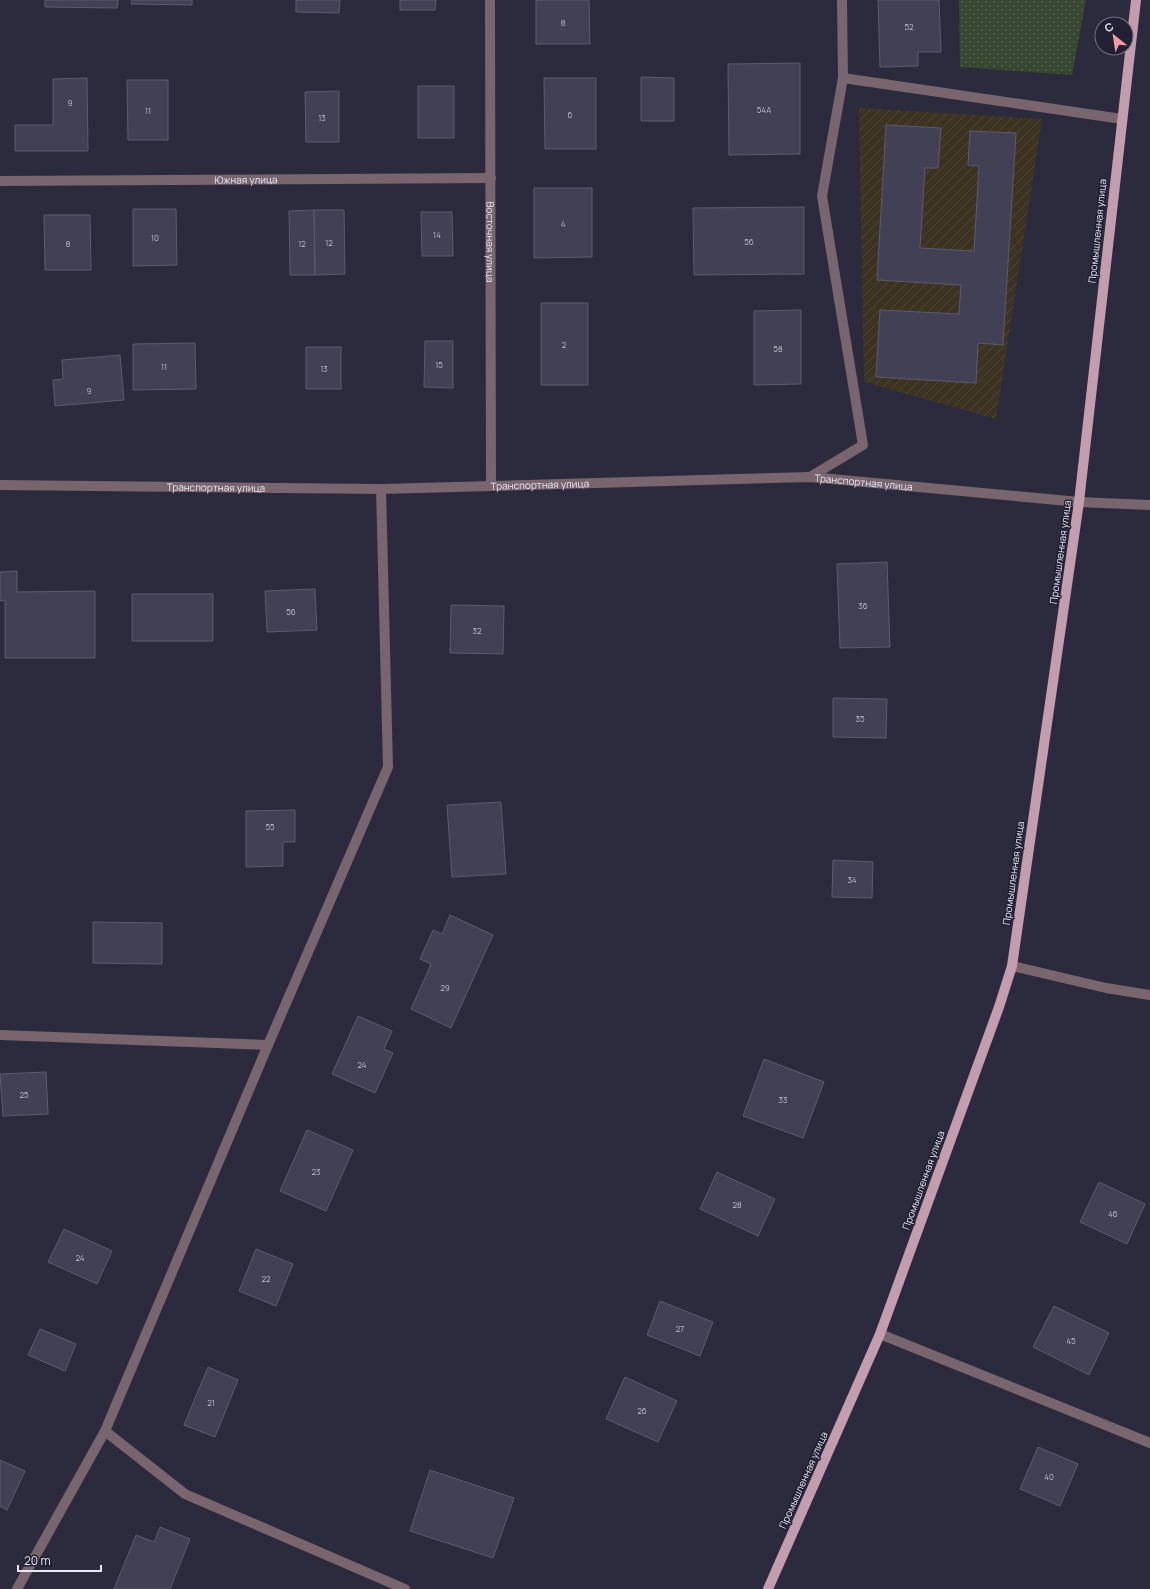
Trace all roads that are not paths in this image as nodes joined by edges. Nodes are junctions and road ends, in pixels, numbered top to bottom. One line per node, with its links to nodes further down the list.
1 (490, 0): 6 (street, Восточная улица)
2 (842, 0): 4 (street)
3 (1136, 0): 5 (main road, Промышленная улица)
4 (843, 78): 5 (street); 8 (street)
5 (1122, 119): 12 (main road, Промышленная улица)
6 (492, 178): 7 (street, Южная улица); 10 (street, Восточная улица)
7 (0, 181)
8 (810, 477): 10 (street, Транспортная улица); 12 (street, Транспортная улица)
9 (0, 485): 11 (street, Транспортная улица)
10 (491, 485): 11 (street, Транспортная улица)
11 (381, 489): 17 (street)
12 (1079, 502): 13 (street, Транспортная улица); 14 (main road, Промышленная улица)
13 (1150, 505)
14 (1012, 966): 15 (street); 18 (main road, Промышленная улица)
15 (1150, 995)
16 (0, 1035): 17 (street)
17 (268, 1045): 19 (street)
18 (880, 1334): 20 (street); 23 (main road, Промышленная улица)
19 (105, 1430): 21 (street); 22 (street)
20 (1150, 1443)
21 (16, 1589)
22 (404, 1589)
23 (768, 1589)

